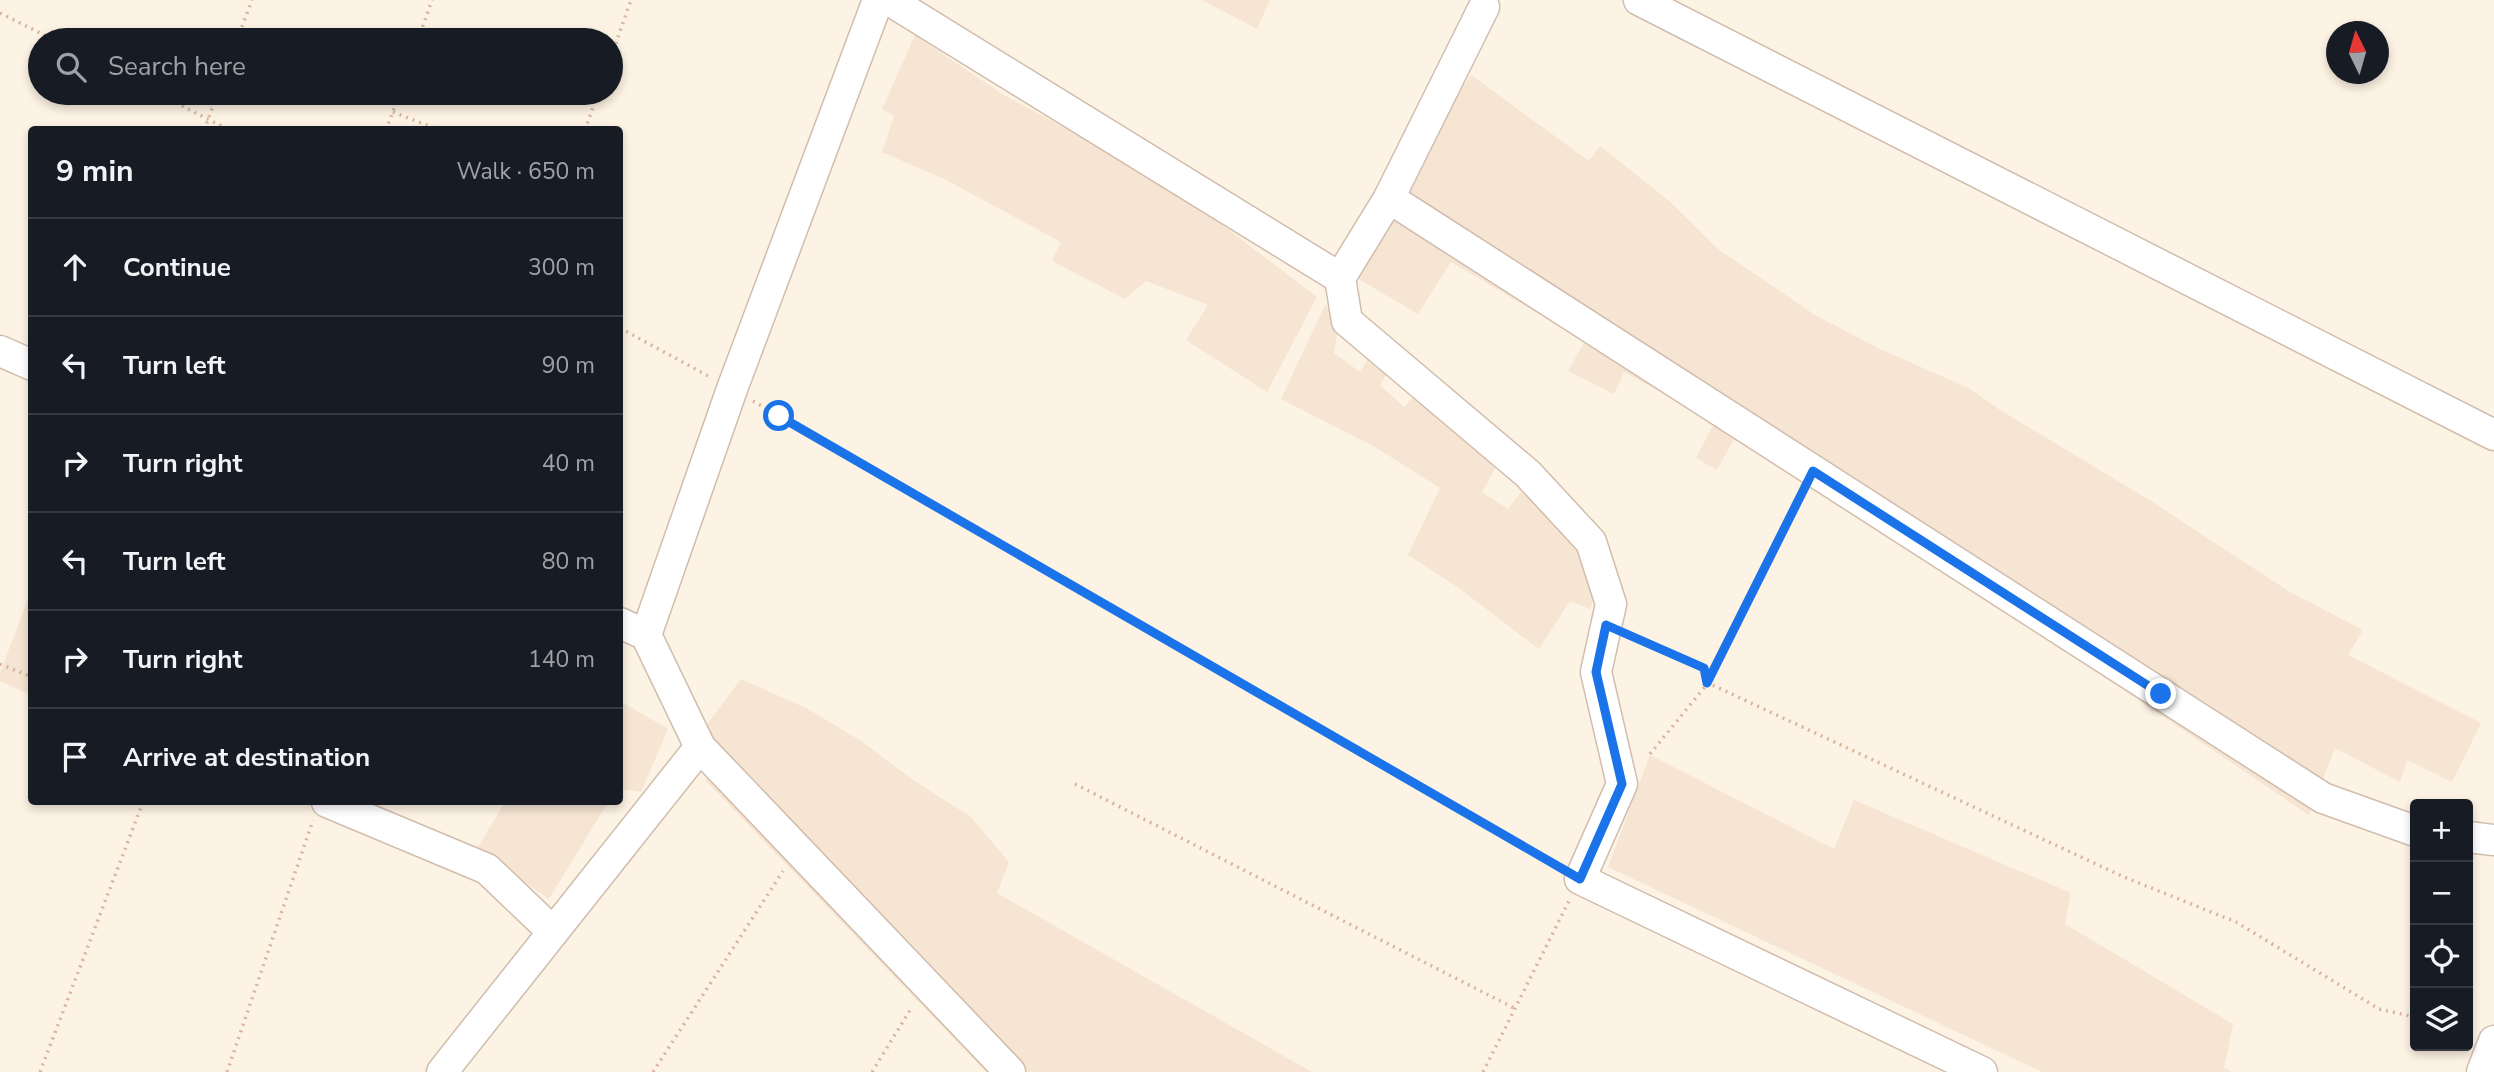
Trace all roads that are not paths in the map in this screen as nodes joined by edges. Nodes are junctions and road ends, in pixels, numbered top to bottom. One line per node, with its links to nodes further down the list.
1 (878, 0): 10 (street)
2 (1639, 0): 9 (street)
3 (1482, 2): 5 (street)
4 (907, 5): 6 (street)
5 (1389, 198): 6 (street); 13 (street)
6 (1340, 278): 20 (street)
7 (0, 351): 8 (street)
8 (28, 363)
9 (2494, 435)
10 (633, 629): 11 (street)
11 (699, 747): 16 (street); 19 (street)
12 (321, 808): 16 (street)
13 (2410, 829)
14 (2473, 838): 15 (street)
15 (2494, 840)
16 (553, 932): 18 (street)
17 (2494, 1041): 21 (street)
18 (442, 1072)
19 (1010, 1072)
20 (1982, 1072)
21 (2482, 1072)

